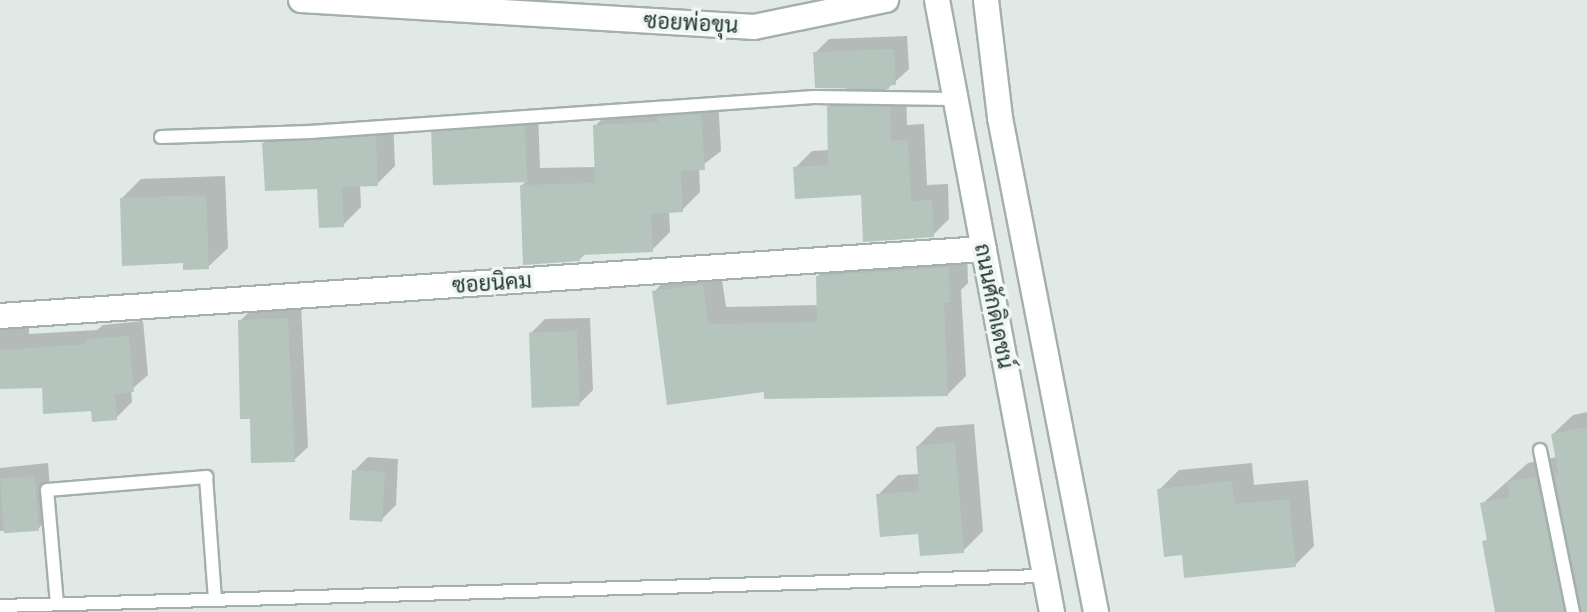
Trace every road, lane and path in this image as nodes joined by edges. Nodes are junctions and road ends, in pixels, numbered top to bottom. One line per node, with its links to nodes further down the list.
1 (301, 0): 2 (street, ซอยพ่อขุน)
2 (886, 0)
3 (937, 0): 5 (street, ถนนศักดิเดชน์)
4 (986, 0): 15 (street)
5 (953, 99): 6 (lane); 7 (street, ถนนศักดิเดชน์)
6 (161, 137)
7 (984, 249): 8 (street, ซอยนิคม); 10 (street, ถนนศักดิเดชน์)
8 (0, 316)
9 (1540, 450): 16 (lane)
10 (1044, 576): 11 (lane); 14 (street, ถนนศักดิเดชน์)
11 (215, 599): 12 (lane); 12 (lane)
12 (57, 604): 13 (lane)
13 (0, 606)
14 (1052, 612)
15 (1096, 612)
16 (1573, 612)

